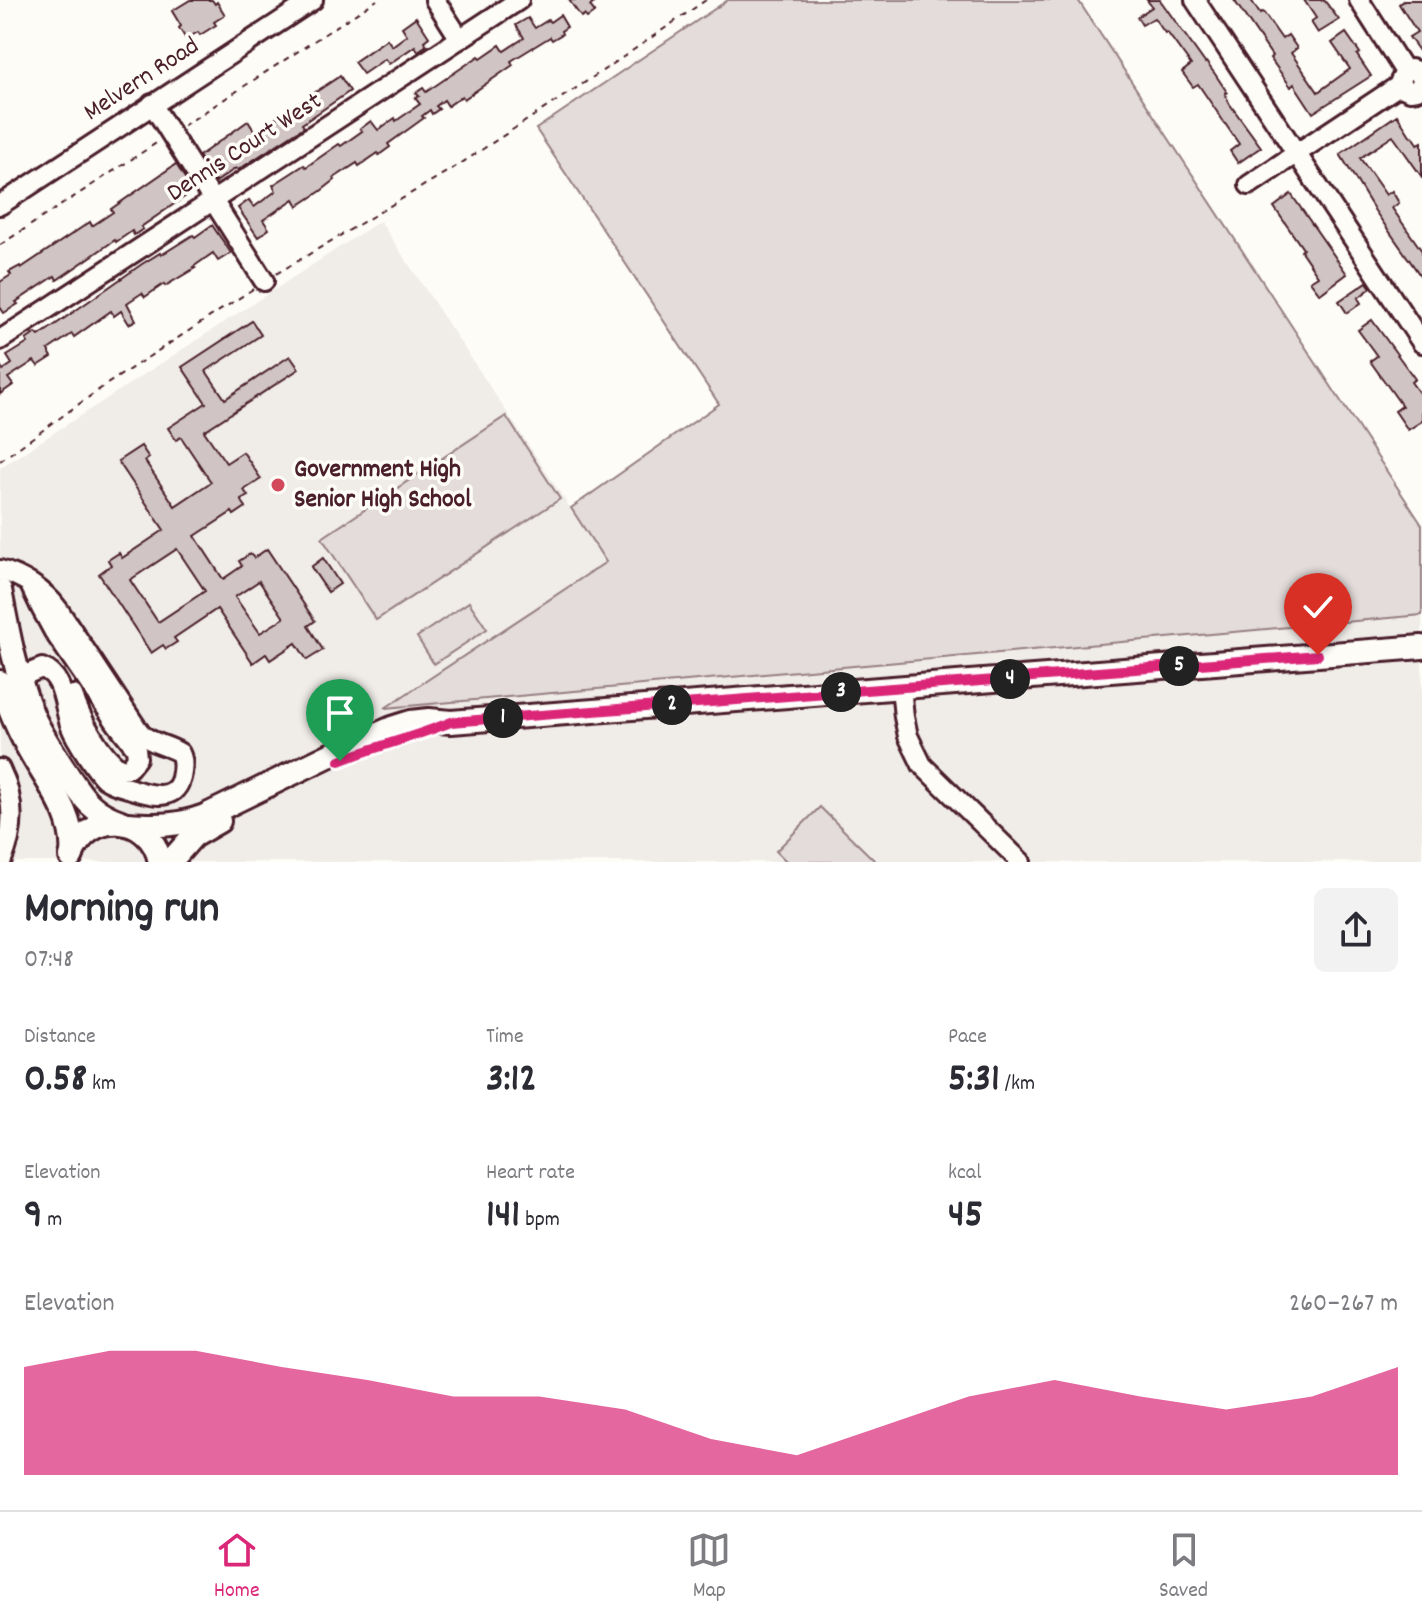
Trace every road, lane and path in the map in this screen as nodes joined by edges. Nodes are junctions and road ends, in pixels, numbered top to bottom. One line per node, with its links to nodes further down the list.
1 (313, 0): 10 (street, Melvern Road)
2 (377, 0): 11 (path)
3 (435, 0): 8 (street)
4 (519, 0): 8 (street, Dennis Court West)
5 (706, 0): 17 (path)
6 (1195, 0): 12 (street)
7 (1359, 0): 9 (street)
8 (460, 39): 14 (street, Dennis Court West)
9 (1416, 81): 12 (street)
10 (152, 104): 11 (street); 15 (street, Melvern Road)
11 (170, 134): 14 (street); 16 (path)
12 (1297, 153): 13 (street); 19 (street)
13 (1249, 185)
14 (213, 201): 17 (street); 18 (street, Dennis Court West)
15 (0, 205)
16 (0, 245)
17 (264, 281): 20 (path)
18 (0, 340)
19 (1422, 343)
20 (0, 461)
21 (0, 570): 22 (street)
22 (30, 585): 25 (street); 25 (street)
23 (0, 590): 26 (main road)
24 (1422, 647): 27 (main road)
25 (42, 668): 26 (street)
26 (10, 679): 30 (main road); 31 (main road)
27 (901, 687): 28 (main road); 35 (street)
28 (451, 722): 30 (main road); 34 (main road)
29 (0, 769): 32 (street)
30 (124, 823): 31 (main road); 33 (main road)
31 (71, 858)
32 (1, 862)
33 (160, 862)
34 (170, 862)
35 (1021, 862)

